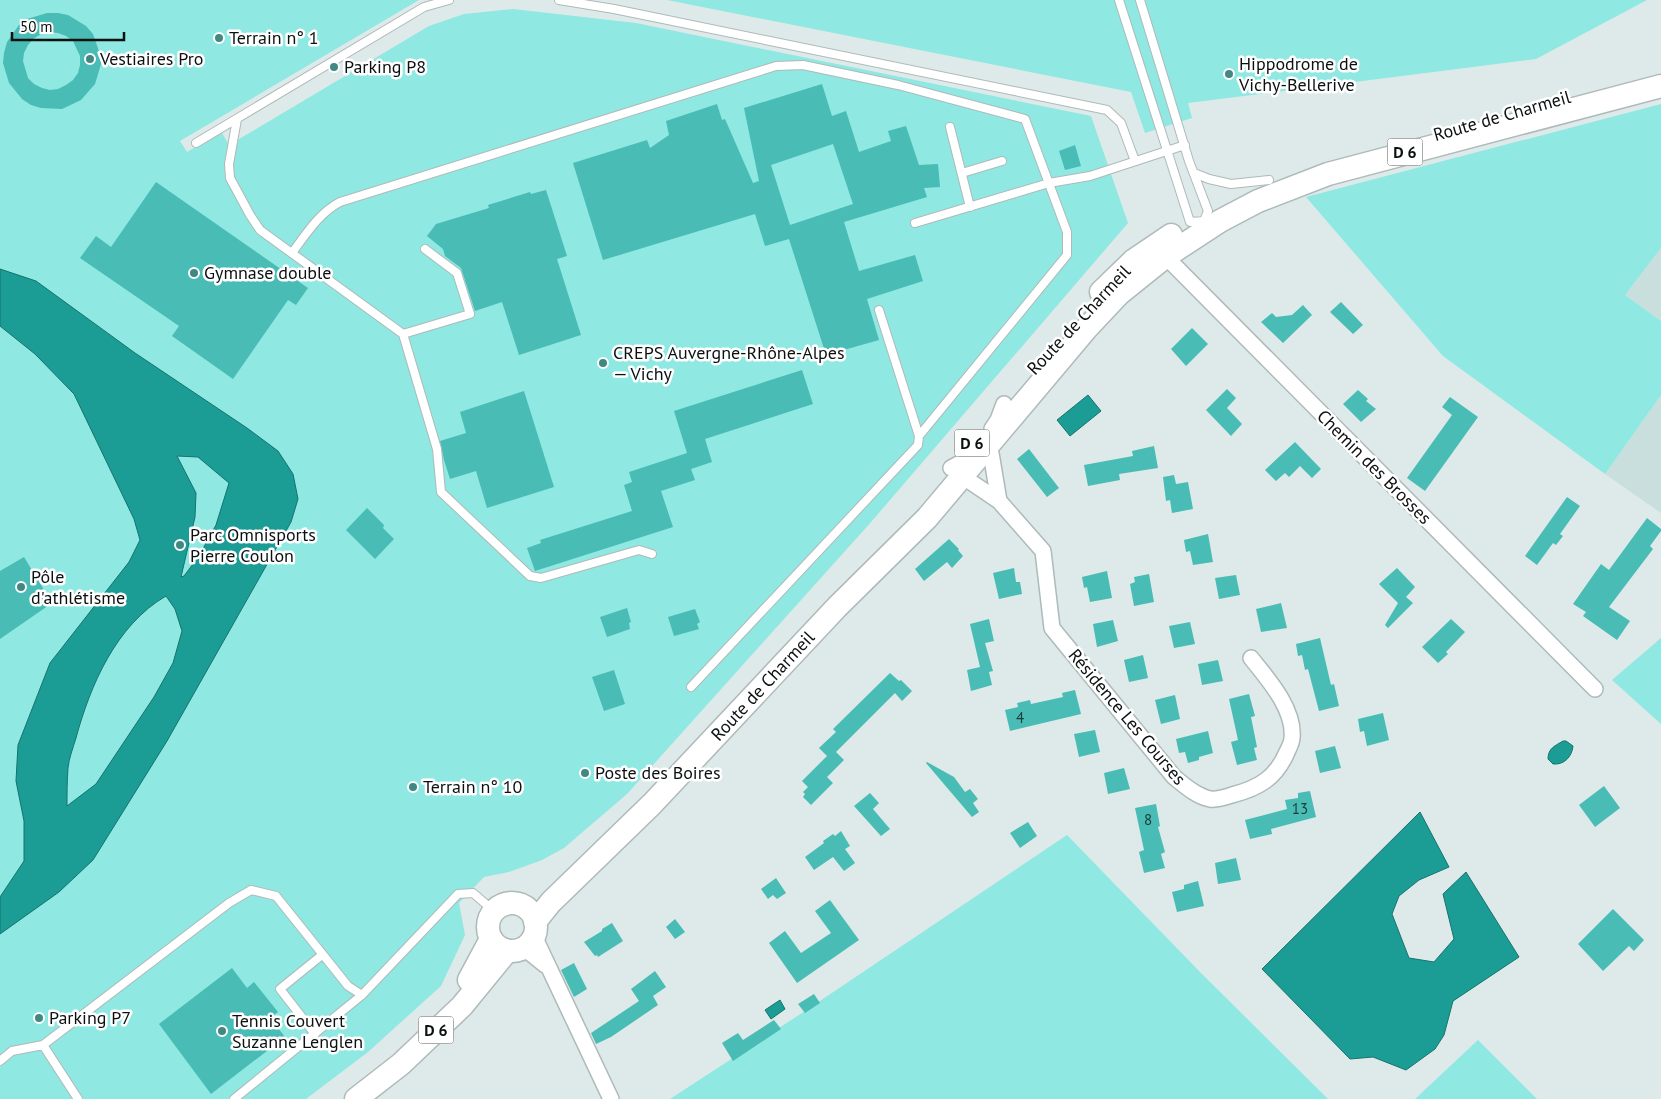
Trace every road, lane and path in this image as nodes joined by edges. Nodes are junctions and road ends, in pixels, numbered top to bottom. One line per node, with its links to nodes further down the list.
1 (450, 0): 7 (lane)
2 (559, 0): 13 (lane)
3 (1119, 0): 11 (lane)
4 (1140, 0): 10 (lane)
5 (1661, 71): 16 (main road, Route de Charmeil / D 6)
6 (1661, 86): 19 (main road, Route de Charmeil / D 6)
7 (237, 119): 9 (lane); 23 (lane)
8 (950, 127): 14 (lane)
9 (196, 143)
10 (1185, 145): 11 (lane); 15 (lane)
11 (1167, 151): 13 (lane); 19 (lane)
12 (1002, 161): 14 (lane)
13 (1135, 161): 17 (lane)
14 (962, 173): 18 (lane)
15 (1194, 173): 16 (lane); 19 (lane)
16 (1269, 180): 19 (main road, Route de Charmeil / D 6)
17 (1049, 183): 18 (lane); 23 (lane); 26 (lane)
18 (970, 207): 20 (lane)
19 (1205, 219): 22 (main road, Route de Charmeil / D 6); 22 (main road, Route de Charmeil / D 6)
20 (915, 224)
21 (425, 249): 25 (lane)
22 (1160, 251): 27 (main road, Route de Charmeil / D 6); 27 (main road, Route de Charmeil / D 6); 32 (street, Chemin des Brosses)
23 (292, 253): 25 (lane)
24 (880, 310): 26 (lane)
25 (403, 334): 29 (lane)
26 (919, 436): 31 (lane)
27 (966, 463): 28 (street, Résidence Les Courses); 28 (street); 33 (main road, Route de Charmeil / D 6)
28 (999, 501): 30 (street, Résidence Les Courses)
29 (652, 554)
30 (1251, 658)
31 (691, 687)
32 (1594, 689)
33 (584, 872): 34 (main road, Route de Charmeil / D 6); 36 (main road, Route de Charmeil / D 6)
34 (518, 904): 35 (main road, Route de Charmeil); 36 (main road)
35 (494, 911): 36 (main road); 38 (lane)
36 (518, 939): 44 (main road, Route de Charmeil / D 6); 45 (street)
37 (322, 955): 38 (lane); 39 (lane); 40 (lane)
38 (362, 995): 39 (lane)
39 (315, 1034): 43 (lane)
40 (43, 1045): 41 (lane); 42 (lane)
41 (0, 1060)
42 (78, 1099)
43 (234, 1099)
44 (355, 1099)
45 (612, 1099)

